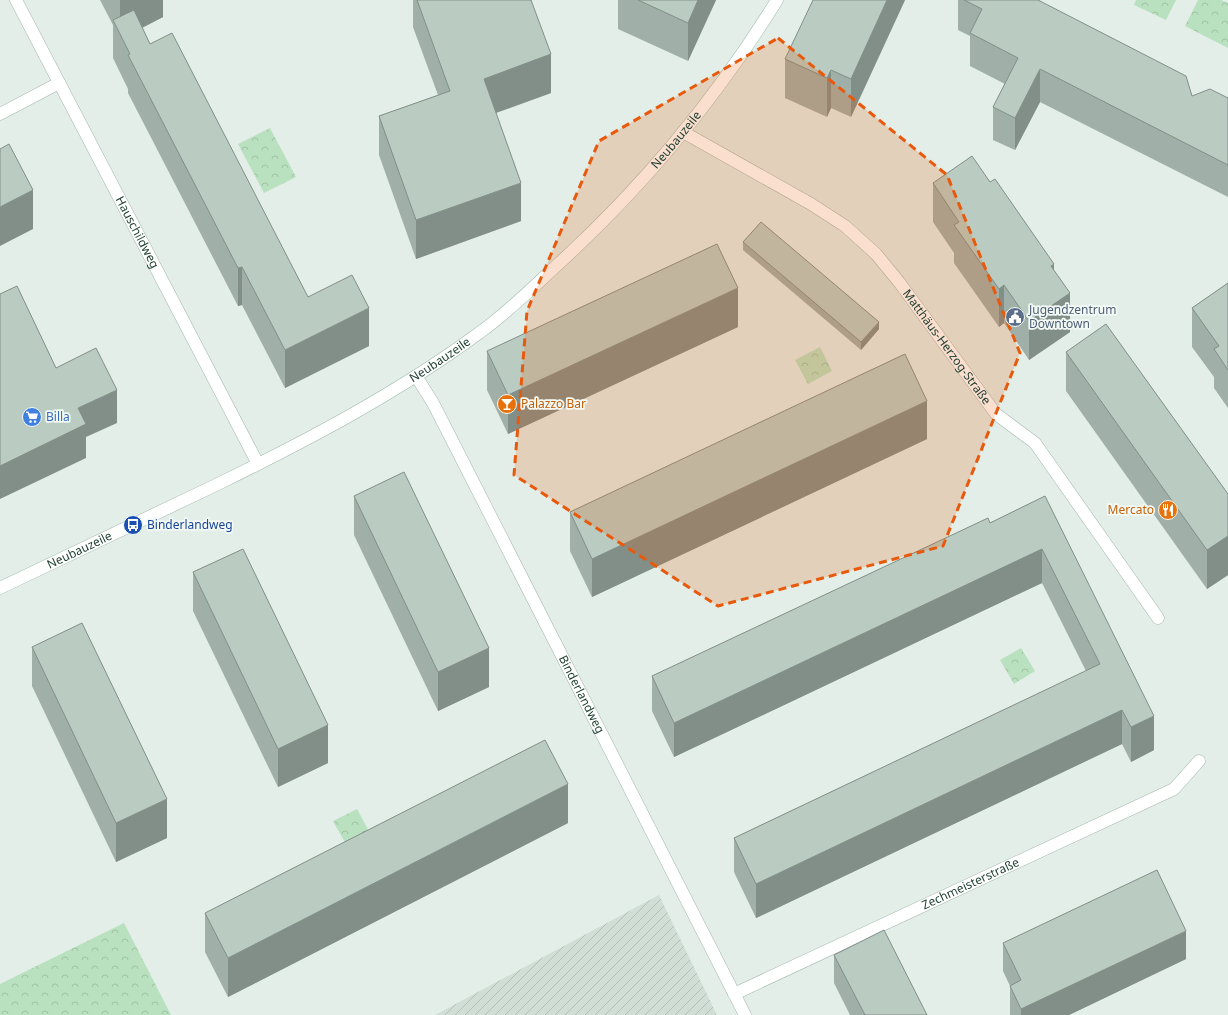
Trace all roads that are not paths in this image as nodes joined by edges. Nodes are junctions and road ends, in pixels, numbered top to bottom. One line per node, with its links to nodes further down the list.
1 (16, 0): 3 (street, Hauschildweg)
2 (777, 0): 5 (street, Neubauzeile)
3 (59, 83): 4 (street); 7 (street, Hauschildweg)
4 (0, 114)
5 (683, 132): 6 (street, Neubauzeile); 9 (street, Matthäus-Herzog-Straße)
6 (416, 376): 7 (street, Neubauzeile); 11 (street, Binderlandweg)
7 (258, 464): 8 (street, Neubauzeile)
8 (0, 588)
9 (1158, 618)
10 (1199, 761): 11 (street, Zechmeisterstraße)
11 (734, 994): 12 (street, Binderlandweg)
12 (745, 1015)

